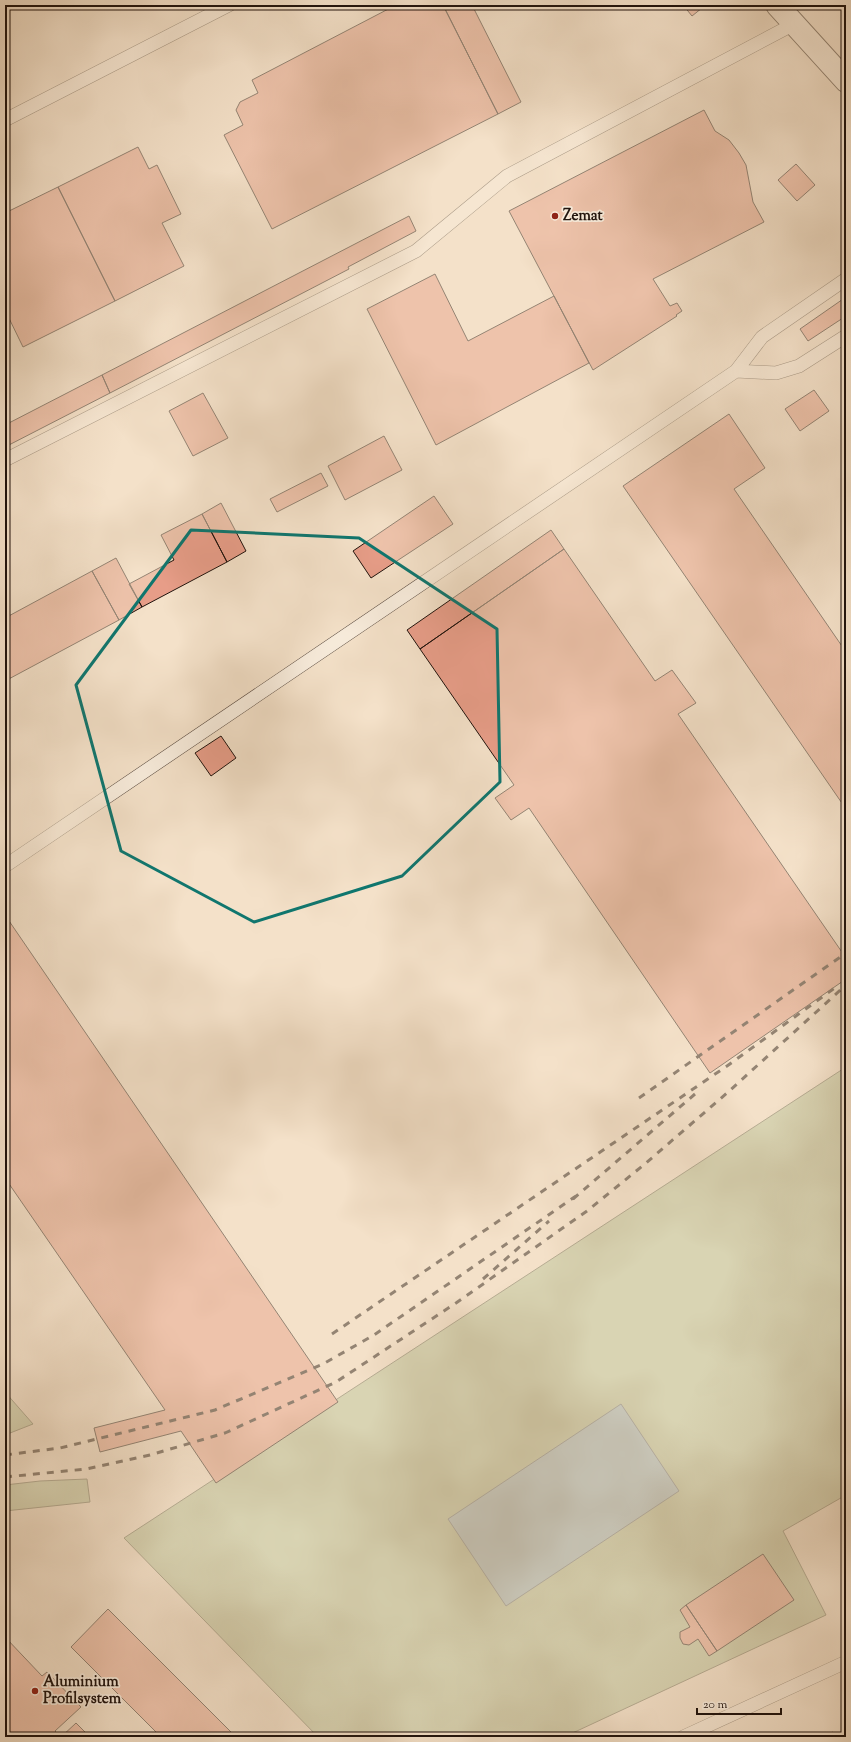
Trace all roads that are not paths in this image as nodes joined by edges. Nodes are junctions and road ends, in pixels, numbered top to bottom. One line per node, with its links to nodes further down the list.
1 (229, 5): 5 (lane)
2 (777, 5): 3 (street)
3 (794, 24): 4 (street); 9 (lane)
4 (846, 80)
5 (5, 120)
6 (846, 279): 8 (lane)
7 (846, 336): 8 (lane)
8 (736, 371): 10 (lane)
9 (5, 460)
10 (5, 866)
11 (846, 1662): 12 (lane)
12 (683, 1737)

